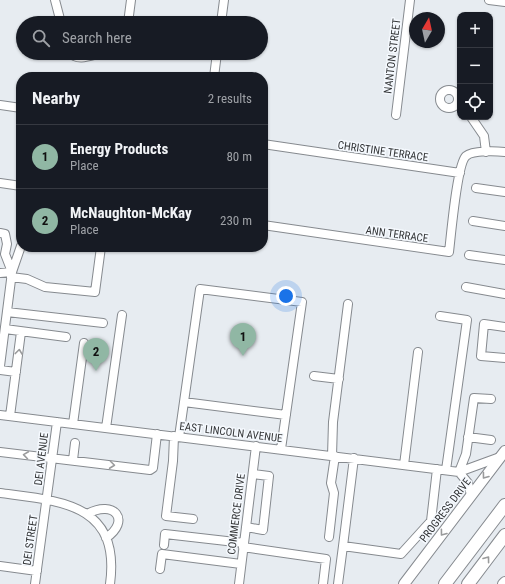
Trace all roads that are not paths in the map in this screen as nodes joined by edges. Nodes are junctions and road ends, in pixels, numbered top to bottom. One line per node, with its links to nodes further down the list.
1 (55, 0): 7 (street)
2 (131, 0): 8 (street)
3 (224, 0): 9 (street)
4 (410, 0): 14 (street, NANTON STREET)
5 (489, 0): 6 (street)
6 (505, 2)
7 (59, 16)
8 (129, 16)
9 (222, 16)
10 (216, 60): 11 (street)
11 (215, 72)
12 (0, 105): 13 (street)
13 (16, 107)
14 (396, 114)
15 (473, 120): 17 (street)
16 (268, 145): 20 (street, CHRISTINE TERRACE)
17 (486, 152): 18 (street); 19 (street); 20 (street)
18 (505, 152)
19 (505, 157)
20 (460, 173): 26 (street, ANN TERRACE)
21 (0, 183): 22 (street)
22 (16, 185)
23 (476, 188): 24 (street)
24 (505, 192)
25 (473, 221): 27 (street)
26 (268, 226)
27 (505, 226)
28 (0, 233): 29 (street)
29 (3, 250): 35 (street)
30 (19, 252): 35 (street)
31 (100, 252): 35 (street)
32 (469, 255): 33 (street)
33 (505, 260)
34 (0, 272): 35 (street)
35 (12, 274): 39 (street)
36 (466, 287): 37 (street)
37 (505, 294)
38 (348, 304): 55 (street)
39 (7, 312): 42 (street); 44 (street)
40 (122, 315): 63 (street)
41 (440, 316): 79 (street)
42 (103, 323)
43 (505, 327): 50 (street)
44 (5, 329): 45 (street); 48 (street)
45 (21, 332): 46 (street); 53 (street, one-way to 45)
46 (66, 337)
47 (84, 343): 62 (street)
48 (1, 351): 51 (street)
49 (418, 352): 77 (street)
50 (505, 358)
51 (0, 366)
52 (0, 370): 53 (street)
53 (16, 372): 60 (street)
54 (314, 376): 55 (street)
55 (339, 379): 73 (street)
56 (491, 399): 66 (street)
57 (184, 402): 59 (street); 59 (street); 65 (street)
58 (0, 415): 60 (street, EAST LINCOLN AVENUE)
59 (286, 415): 70 (street)
60 (10, 416): 61 (street, EAST LINCOLN AVENUE)
61 (57, 422): 62 (street, EAST LINCOLN AVENUE); 74 (street, DEI AVENUE)
62 (73, 424): 63 (street, EAST LINCOLN AVENUE)
63 (106, 428): 64 (street, EAST LINCOLN AVENUE)
64 (157, 434): 65 (street, EAST LINCOLN AVENUE); 76 (street, one-way to 64)
65 (177, 436): 69 (street, EAST LINCOLN AVENUE); 87 (street)
66 (468, 437): 67 (street); 80 (street)
67 (491, 440)
68 (75, 443): 76 (street)
69 (256, 446): 70 (street, EAST LINCOLN AVENUE); 81 (street, COMMERCE DRIVE)
70 (282, 449): 73 (street, EAST LINCOLN AVENUE)
71 (0, 452): 74 (street, one-way to 71)
72 (503, 454): 80 (street, EAST LINCOLN AVENUE); 83 (main road, PROGRESS DRIVE, one-way to 83)
73 (333, 456): 75 (street, EAST LINCOLN AVENUE); 90 (street)
74 (52, 458): 76 (street); 84 (street, DEI AVENUE)
75 (354, 458): 77 (street, EAST LINCOLN AVENUE); 94 (street)
76 (73, 460)
77 (404, 465): 78 (street, EAST LINCOLN AVENUE)
78 (437, 469): 79 (street, EAST LINCOLN AVENUE); 94 (street)
79 (446, 470): 80 (street, EAST LINCOLN AVENUE)
80 (459, 472): 83 (street)
81 (253, 474): 88 (street, COMMERCE DRIVE); 88 (street)
82 (0, 493): 84 (street)
83 (471, 495): 104 (main road, PROGRESS DRIVE, one-way to 104)
84 (47, 500): 86 (street); 98 (street, DEI STREET)
85 (505, 505): 105 (highway)
86 (87, 514): 91 (street); 91 (street)
87 (193, 519)
88 (246, 527): 93 (street, COMMERCE DRIVE)
89 (505, 535): 106 (highway, one-way to 89)
90 (329, 536)
91 (106, 538): 100 (street)
92 (164, 545): 93 (street)
93 (243, 545): 95 (street, COMMERCE DRIVE); 102 (street)
94 (343, 546): 103 (street)
95 (241, 564): 97 (street); 101 (street, COMMERCE DRIVE)
96 (0, 566): 98 (street)
97 (160, 569)
98 (37, 571): 99 (street, DEI STREET)
99 (35, 584)
100 (110, 584)
101 (238, 584)
102 (323, 584)
103 (338, 584)
104 (404, 584)
105 (445, 584)
106 (468, 584)

